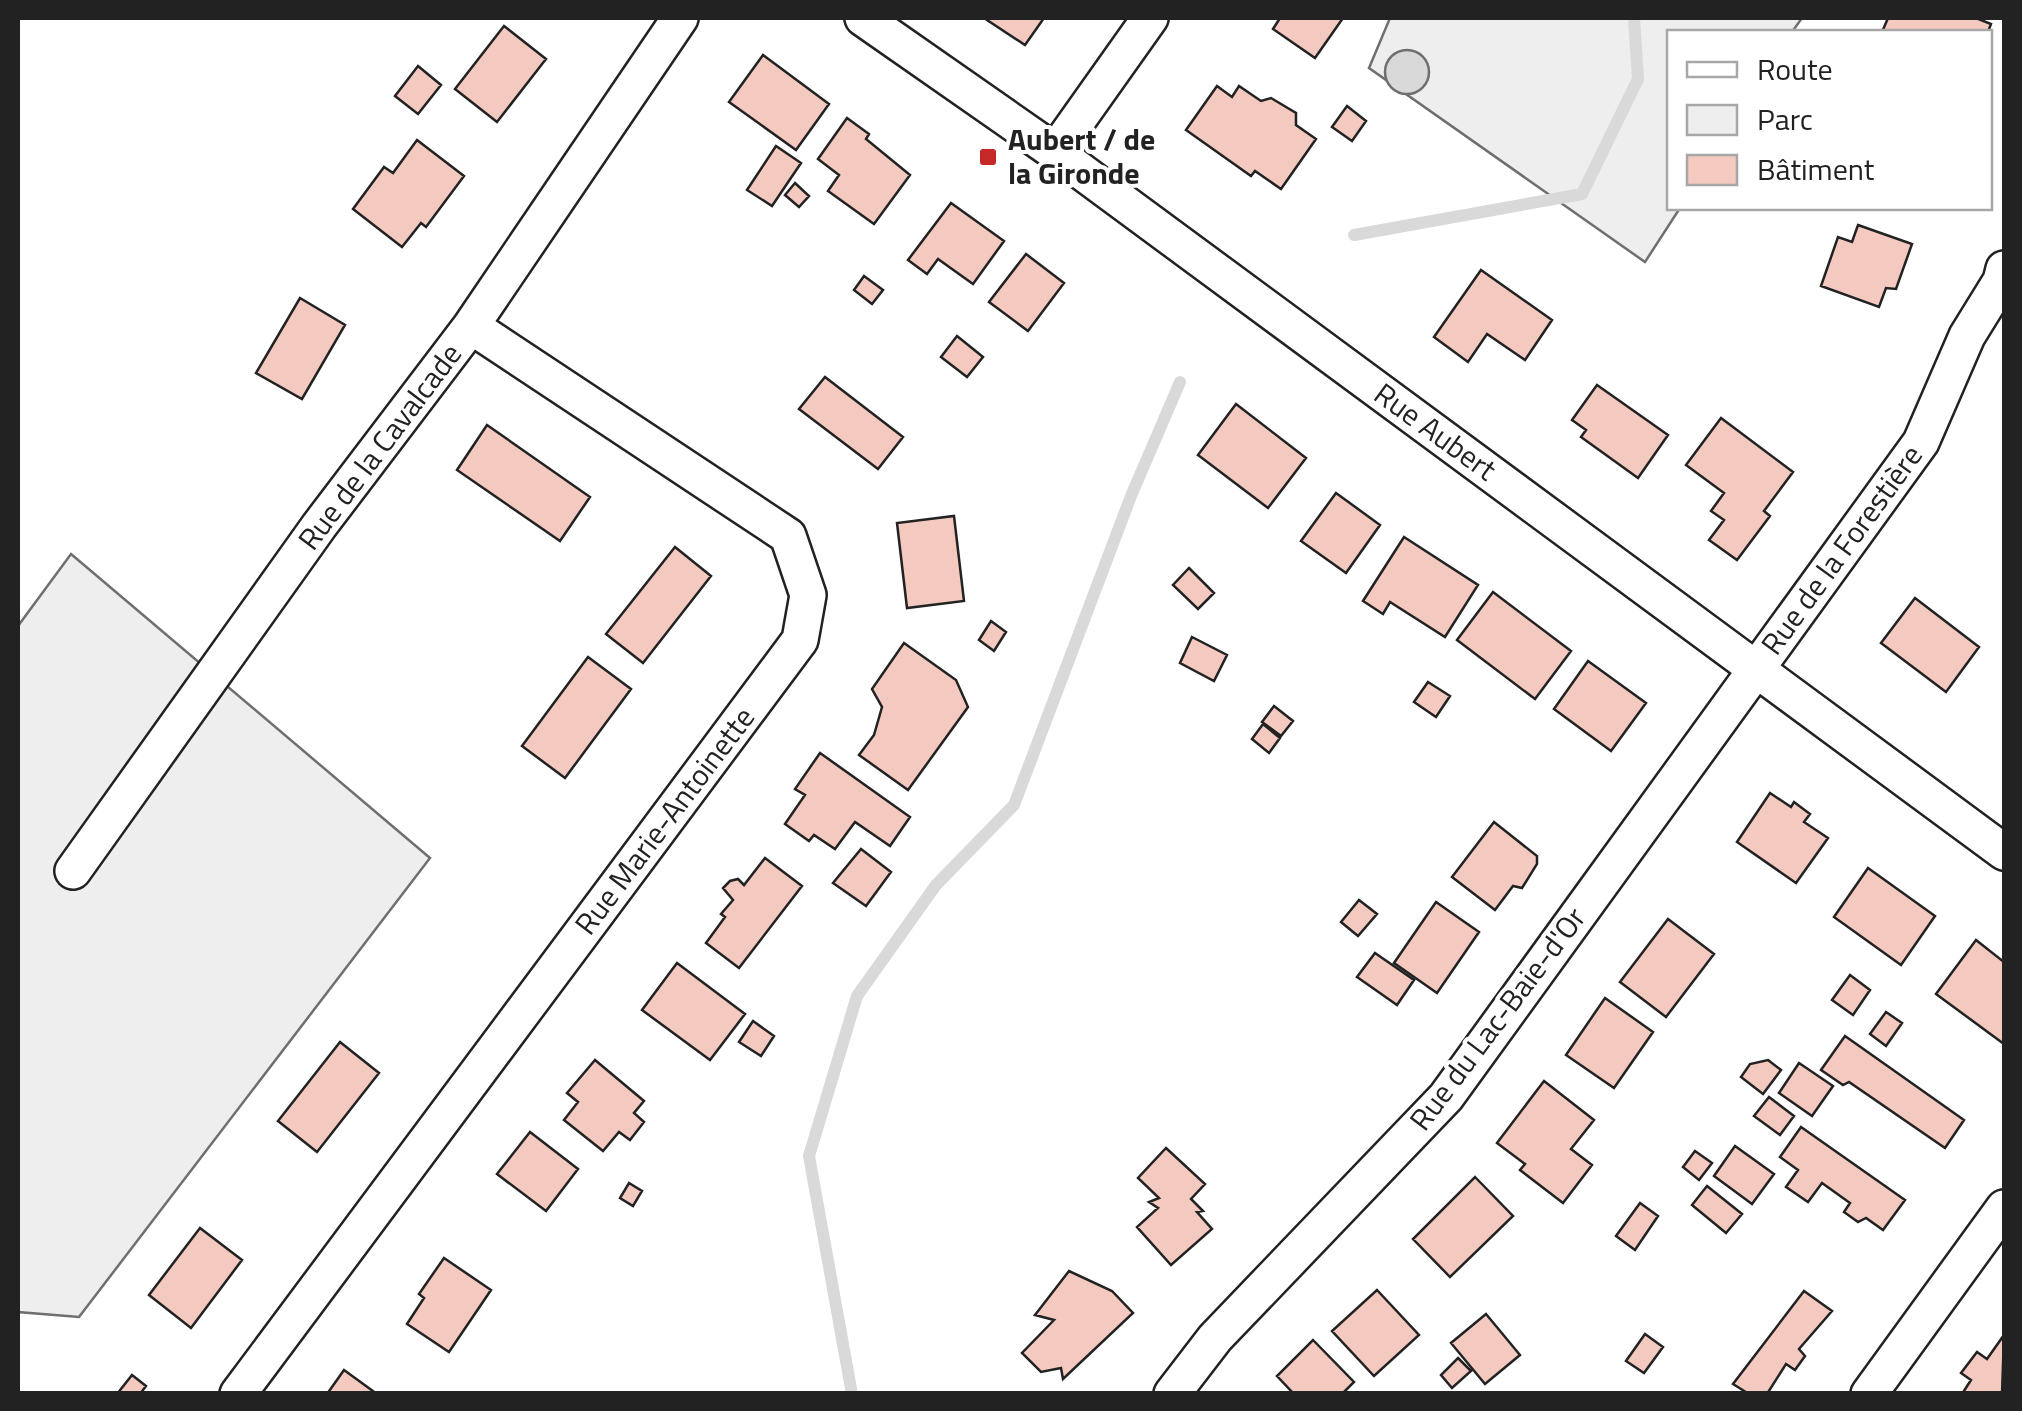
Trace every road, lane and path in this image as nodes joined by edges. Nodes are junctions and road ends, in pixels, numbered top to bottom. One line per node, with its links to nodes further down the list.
1 (680, 18): 6 (street, Rue de la Cavalcade)
2 (862, 18): 4 (street, Rue Aubert)
3 (1150, 18): 4 (street)
4 (1055, 152): 7 (street, Rue Aubert)
5 (2003, 278): 7 (street, Rue de la Forestière)
6 (471, 326): 9 (street, Rue de la Cavalcade); 11 (street, Rue Marie-Antoinette)
7 (1757, 668): 8 (street, Rue Aubert); 12 (street, Rue du Lac-Baie-d'Or)
8 (2004, 852)
9 (73, 871)
10 (2000, 1222): 13 (street)
11 (238, 1394)
12 (1172, 1394)
13 (1869, 1394)

